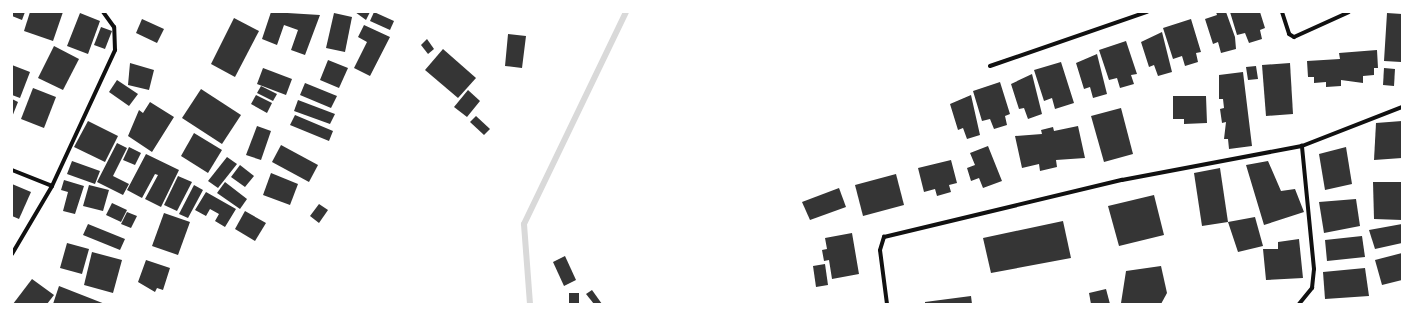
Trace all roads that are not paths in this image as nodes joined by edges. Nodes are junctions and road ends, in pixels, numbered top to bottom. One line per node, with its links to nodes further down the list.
1 (103, 12): 9 (street)
2 (1147, 12): 5 (street)
3 (1282, 12): 4 (street)
4 (1349, 12)
5 (990, 66)
6 (1402, 107): 7 (street)
7 (1302, 146): 11 (street); 12 (street)
8 (12, 170): 9 (street)
9 (52, 186): 10 (street)
10 (12, 254)
11 (887, 304)
12 (1299, 304)

